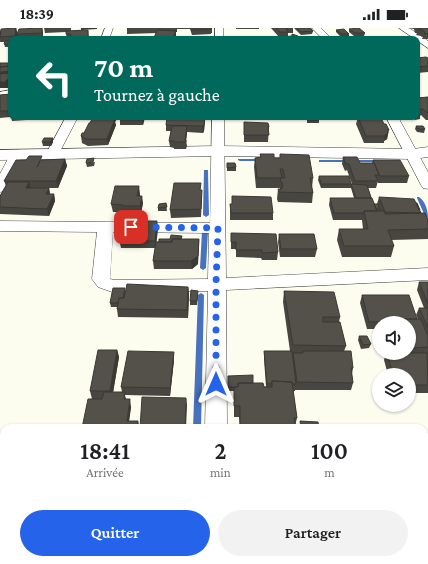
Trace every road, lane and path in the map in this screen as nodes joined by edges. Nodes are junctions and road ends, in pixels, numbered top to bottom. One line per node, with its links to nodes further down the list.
1 (316, 28): 3 (street)
2 (403, 28): 4 (street)
3 (325, 36)
4 (412, 36)
5 (70, 120): 11 (street)
6 (218, 120): 8 (street)
7 (394, 120): 9 (street)
8 (218, 151): 9 (street); 11 (street); 17 (street)
9 (420, 153): 13 (street)
10 (17, 154): 11 (street); 12 (street); 14 (street)
11 (52, 154)
12 (0, 155)
13 (428, 185)
14 (0, 188)
15 (0, 226): 16 (street)
16 (105, 228): 17 (street); 19 (street)
17 (218, 228): 19 (street)
18 (428, 274): 19 (street)
19 (216, 283): 20 (street)
20 (216, 424)

